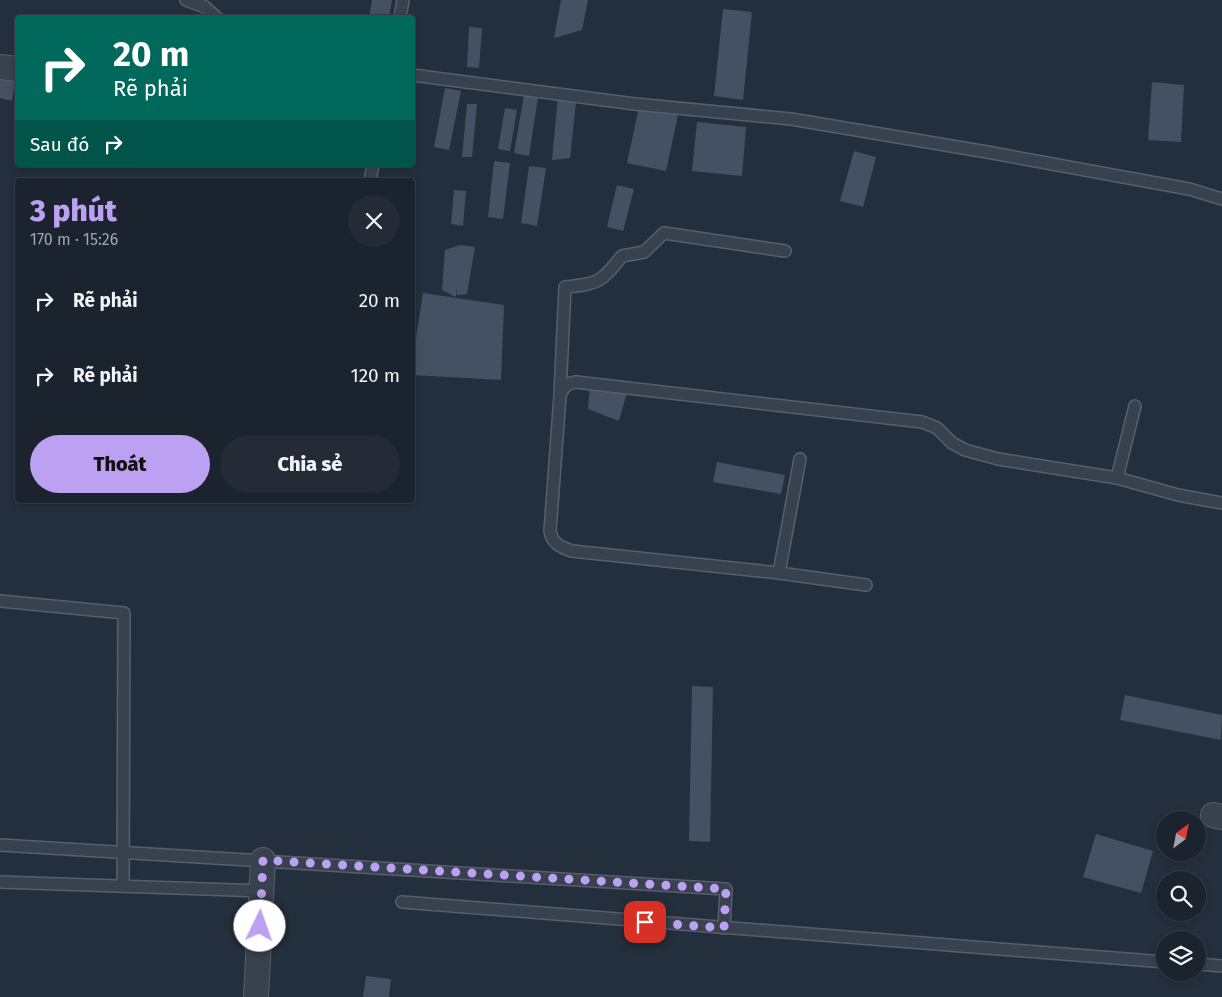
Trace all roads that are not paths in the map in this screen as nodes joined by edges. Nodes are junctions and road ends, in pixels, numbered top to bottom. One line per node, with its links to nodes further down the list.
1 (186, 0): 3 (lane)
2 (403, 0): 4 (lane)
3 (213, 15)
4 (400, 15)
5 (0, 67): 6 (street)
6 (15, 69)
7 (415, 75): 8 (lane)
8 (1222, 199)
9 (785, 251): 10 (lane)
10 (560, 396): 13 (lane); 15 (lane)
11 (1135, 406): 13 (lane)
12 (800, 459): 15 (lane)
13 (1117, 478): 14 (lane)
14 (1222, 504)
15 (779, 573): 16 (lane)
16 (866, 585)
17 (0, 602): 19 (lane)
18 (0, 845): 19 (lane)
19 (123, 852): 20 (lane); 22 (lane)
20 (263, 860): 23 (street); 25 (lane)
21 (0, 882): 22 (lane)
22 (123, 886): 23 (lane)
23 (262, 891): 29 (street)
24 (402, 902): 25 (lane)
25 (724, 928): 26 (lane)
26 (1156, 961)
27 (1206, 965): 28 (lane)
28 (1222, 966)
29 (256, 997)

